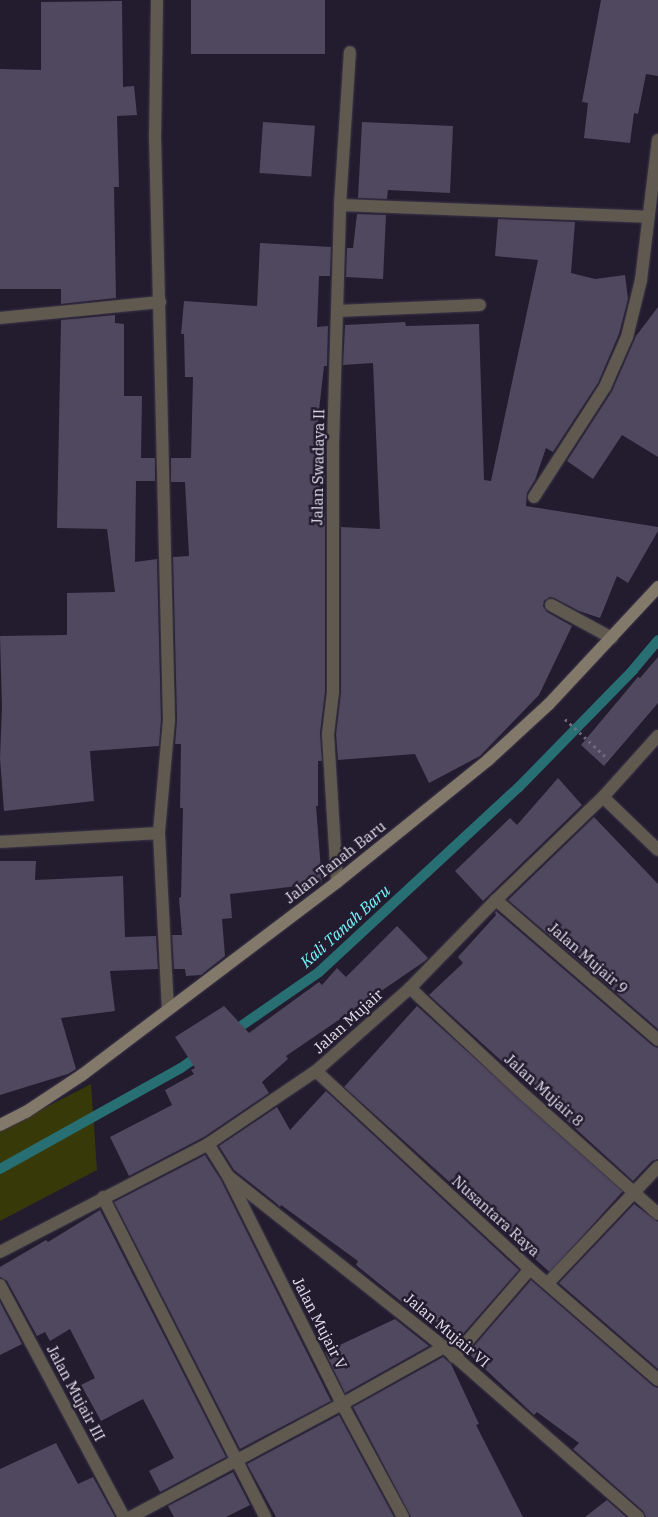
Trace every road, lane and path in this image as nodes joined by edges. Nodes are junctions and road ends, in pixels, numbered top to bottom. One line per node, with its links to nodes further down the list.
1 (157, 0): 6 (street)
2 (350, 52): 4 (street, Jalan Swadaya II)
3 (658, 140): 5 (street)
4 (340, 205): 5 (street); 8 (street, Jalan Swadaya II)
5 (648, 217): 10 (street)
6 (160, 302): 9 (street); 18 (street)
7 (480, 305): 8 (street)
8 (337, 311): 21 (street, Jalan Swadaya II)
9 (0, 318)
10 (534, 497)
11 (658, 587): 13 (main road, Jalan Tanah Baru)
12 (551, 605): 13 (street)
13 (612, 638): 21 (main road, Jalan Tanah Baru)
14 (564, 718): 16 (path)
15 (658, 736): 17 (street, Jalan Mujair)
16 (591, 742)
17 (603, 797): 20 (street); 22 (street, Jalan Mujair)
18 (159, 833): 19 (street); 24 (street)
19 (0, 842)
20 (658, 850)
21 (337, 882): 24 (main road, Jalan Tanah Baru)
22 (496, 900): 23 (street, Jalan Mujair); 25 (street, Jalan Mujair 9)
23 (410, 988): 26 (street, Jalan Mujair); 31 (street, Jalan Mujair 8)
24 (168, 1009): 27 (main road, Jalan Tanah Baru)
25 (658, 1040)
26 (316, 1071): 28 (street, Jalan Mujair); 35 (street, Nusantara Raya)
27 (0, 1125)
28 (208, 1144): 30 (street, Jalan Mujair V); 32 (street, Jalan Mujair)
29 (658, 1167): 31 (street)
30 (228, 1176): 38 (street, Jalan Mujair VI); 41 (street, Jalan Mujair V)
31 (634, 1192): 33 (street, Jalan Mujair 8); 36 (street)
32 (102, 1197): 34 (street, Jalan Mujair); 42 (street)
33 (658, 1214)
34 (0, 1252)
35 (530, 1269): 36 (street, Nusantara Raya); 39 (street)
36 (548, 1283): 40 (street, Nusantara Raya)
37 (0, 1285): 43 (street, Jalan Mujair III)
38 (444, 1347): 39 (street, Jalan Mujair VI); 41 (street)
39 (454, 1357): 47 (street, Jalan Mujair VI)
40 (658, 1380)
41 (342, 1404): 42 (street); 46 (street, Jalan Mujair V)
42 (236, 1462): 44 (street); 45 (street)
43 (124, 1517)
44 (131, 1517)
45 (266, 1517)
46 (404, 1517)
47 (638, 1517)

